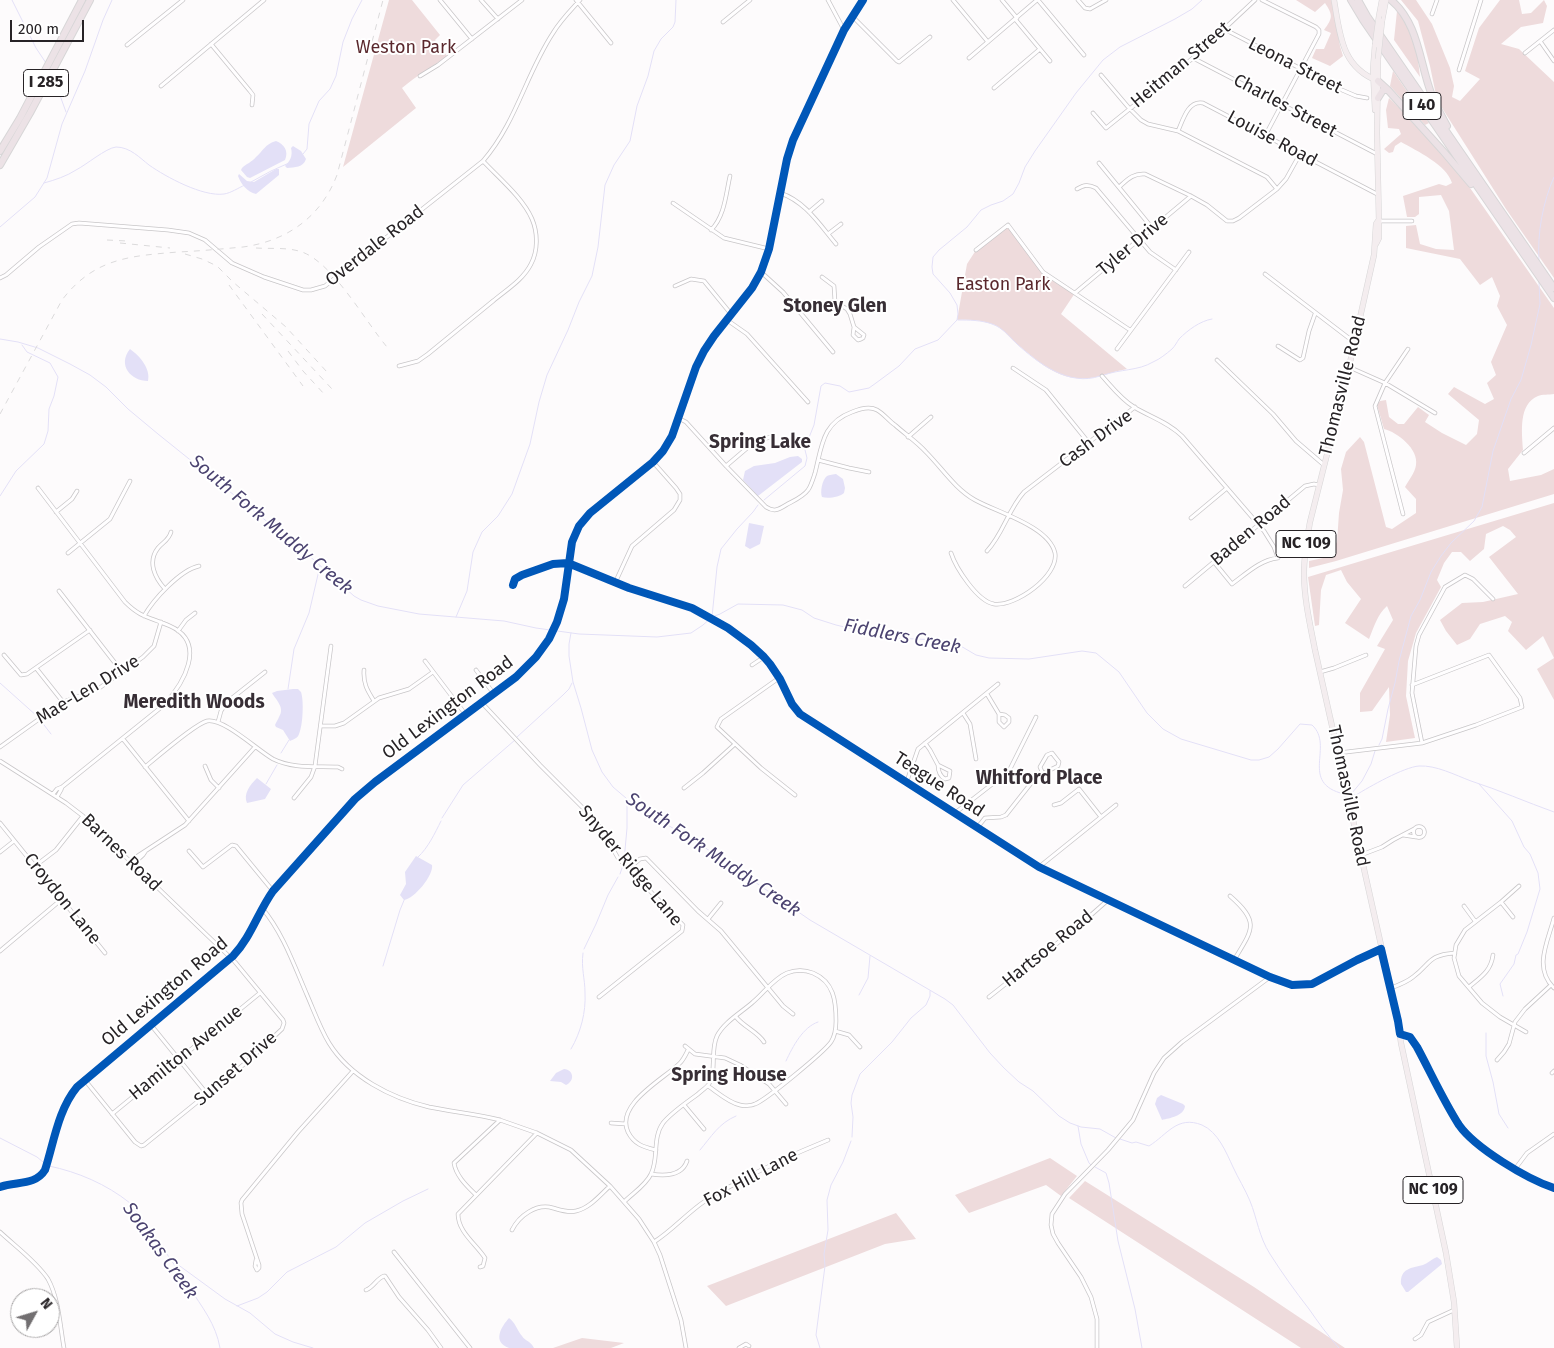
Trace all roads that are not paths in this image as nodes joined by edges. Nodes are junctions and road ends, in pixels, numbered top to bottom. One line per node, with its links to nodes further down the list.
1 (82, 0): 67 (highway, I 285)
2 (90, 0): 73 (highway, I 285)
3 (183, 0): 42 (street)
4 (264, 0): 41 (street)
5 (440, 0): 37 (street)
6 (481, 0): 31 (street)
7 (522, 0): 31 (street)
8 (750, 0): 32 (street)
9 (828, 0): 34 (street)
10 (863, 0): 28 (street, Old Lexington Road)
11 (953, 0): 39 (street)
12 (1002, 0): 29 (street)
13 (1038, 0): 29 (street); 45 (street)
14 (1078, 0): 15 (street)
15 (1106, 0)
16 (1255, 0): 33 (street, Heitman Street)
17 (1262, 0): 50 (street)
18 (1334, 0): 54 (main road)
19 (1351, 0): 83 (highway, I 40)
20 (1358, 0): 68 (highway, I 40)
21 (1382, 0): 30 (main road, Thomasville Road / NC 109)
22 (1386, 0): 30 (main road, Thomasville Road / NC 109)
23 (1391, 0): 68 (highway)
24 (1437, 0): 27 (street)
25 (1481, 0): 51 (street)
26 (578, 1): 40 (street); 71 (street, Overdale Road)
27 (1432, 14)
28 (852, 16): 34 (street, Old Lexington Road); 36 (street)
29 (1016, 18): 39 (street); 43 (street)
30 (1380, 18): 54 (main road, Thomasville Road / NC 109, bridge); 54 (main road, Thomasville Road / NC 109, bridge)
31 (498, 19): 37 (street)
32 (723, 22)
33 (1224, 29): 47 (street, Heitman Street); 50 (street, Leona Street)
34 (844, 30): 78 (street, Old Lexington Road)
35 (1554, 30): 38 (street)
36 (930, 37)
37 (472, 39): 53 (street)
38 (1540, 41): 44 (street); 49 (street)
39 (988, 42): 46 (street)
40 (611, 43)
41 (211, 44): 55 (street); 61 (street)
42 (127, 45)
43 (1040, 49): 48 (street); 56 (street)
44 (1525, 53)
45 (1084, 55)
46 (969, 58)
47 (1194, 58): 60 (street, Charles Street); 62 (street, Heitman Street)
48 (1050, 61)
49 (1554, 61)
50 (1301, 69): 58 (street, Leona Street); 60 (street)
51 (1459, 70)
52 (1101, 74): 62 (street)
53 (420, 76)
54 (1376, 81): 57 (highway); 59 (main road, Thomasville Road / NC 109); 65 (main road, Thomasville Road / NC 109)
55 (161, 86)
56 (994, 88)
57 (1388, 90): 59 (highway); 83 (highway)
58 (1367, 98)
59 (1378, 98): 65 (main road, Thomasville Road / NC 109)
60 (1282, 104): 66 (street); 70 (street, Charles Street)
61 (252, 105)
62 (1129, 108): 63 (street, Heitman Street); 64 (street)
63 (1093, 113)
64 (1178, 131): 66 (street, Louise Road); 77 (street)
65 (1377, 133): 70 (main road, Thomasville Road / NC 109)
66 (1265, 136): 69 (street, Louise Road)
67 (0, 151)
68 (1460, 151): 102 (highway, I 40)
69 (1300, 154): 77 (street); 79 (street, Louise Road)
70 (1377, 154): 79 (main road, Thomasville Road / NC 109)
71 (483, 161): 100 (street, Overdale Road); 118 (street)
72 (1099, 163): 75 (street)
73 (0, 165)
74 (730, 176): 89 (street)
75 (1119, 187): 80 (street); 88 (street)
76 (1077, 189): 91 (street)
77 (1277, 189): 80 (street)
78 (780, 193): 84 (street); 93 (street, Old Lexington Road)
79 (1378, 194): 85 (main road, Thomasville Road / NC 109)
80 (1191, 196): 88 (street, Tyler Drive)
81 (822, 202): 84 (street)
82 (673, 203): 89 (street)
83 (1494, 211): 104 (highway, I 40)
84 (809, 212): 90 (street)
85 (1378, 221): 86 (street); 112 (main road, Thomasville Road / NC 109)
86 (1412, 221)
87 (841, 224): 90 (street)
88 (1153, 229): 91 (street, Tyler Drive)
89 (711, 230): 93 (street)
90 (828, 234): 92 (street)
91 (1140, 240): 96 (street); 103 (street, Tyler Drive)
92 (836, 244)
93 (769, 249): 97 (street, Old Lexington Road)
94 (976, 250): 103 (street)
95 (1189, 252): 96 (street)
96 (1176, 270): 111 (street)
97 (761, 272): 106 (street); 107 (street, Old Lexington Road)
98 (1265, 274): 108 (street)
99 (822, 277): 105 (street)
100 (0, 278)
101 (675, 286): 107 (street)
102 (1554, 288)
103 (1074, 293): 111 (street)
104 (1554, 298)
105 (835, 302): 106 (street); 110 (street)
106 (794, 305): 116 (street)
107 (731, 314): 109 (street, Old Lexington Road)
108 (1315, 314): 112 (street); 113 (street)
109 (727, 320): 123 (street); 127 (street, Old Lexington Road)
110 (854, 327)
111 (1130, 330): 114 (street)
112 (1354, 342): 119 (main road, Thomasville Road / NC 109)
113 (1278, 346)
114 (1117, 349)
115 (1408, 349): 122 (street)
116 (833, 352)
117 (1217, 360): 135 (street)
118 (399, 366)
119 (1349, 367): 122 (street); 135 (main road, Thomasville Road / NC 109)
120 (1013, 368): 131 (street)
121 (1102, 376): 124 (street)
122 (1385, 383): 125 (street); 144 (street)
123 (808, 402)
124 (1135, 407): 131 (street, Cash Drive); 141 (street, Cash Drive)
125 (1435, 413)
126 (931, 417): 130 (street)
127 (678, 418): 134 (street, Old Lexington Road); 136 (street)
128 (1554, 428): 132 (street)
129 (773, 436): 136 (street)
130 (908, 437): 133 (street); 145 (street)
131 (1089, 443): 145 (street, Cash Drive)
132 (1524, 453)
133 (818, 460): 136 (street); 137 (street)
134 (653, 462): 154 (street, Old Lexington Road); 156 (street)
135 (1324, 465): 139 (main road, Thomasville Road / NC 109)
136 (726, 466)
137 (869, 472)
138 (130, 482): 149 (street)
139 (1319, 485): 147 (street, Baden Road); 179 (main road, Thomasville Road / NC 109)
140 (38, 488): 143 (street)
141 (1227, 488): 146 (street); 147 (street, Cash Drive)
142 (77, 490): 143 (street)
143 (56, 512): 149 (street)
144 (1402, 514)
145 (1008, 515): 150 (street, Cash Drive); 152 (street)
146 (1191, 518)
147 (1259, 525): 153 (street, Baden Road); 153 (street, Cash Drive)
148 (171, 532): 159 (street)
149 (79, 544): 151 (street); 163 (street)
150 (987, 552)
151 (68, 553)
152 (950, 553)
153 (1214, 562): 158 (street, Baden Road)
154 (568, 563): 156 (street, Teague Road); 157 (street); 183 (street, Old Lexington Road)
155 (198, 566): 159 (street)
156 (615, 583): 170 (street, Teague Road)
157 (513, 585)
158 (1185, 586)
159 (165, 589): 163 (street)
160 (59, 591): 165 (street)
161 (1493, 599): 182 (street)
162 (195, 613): 166 (street)
163 (144, 616): 164 (street)
164 (161, 622): 166 (street); 176 (street, Mae-Len Drive)
165 (90, 630): 173 (street); 176 (street)
166 (178, 630): 194 (street)
167 (331, 646): 193 (street)
168 (4, 655): 173 (street)
169 (1366, 655): 179 (street)
170 (764, 658): 172 (street); 180 (street, Teague Road)
171 (425, 660): 178 (street)
172 (752, 665)
173 (36, 668): 186 (street)
174 (364, 670): 185 (street)
175 (476, 670): 183 (street)
176 (122, 672): 186 (street, Mae-Len Drive)
177 (265, 672): 192 (street)
178 (433, 672): 185 (street); 190 (street)
179 (1320, 672): 200 (main road, Thomasville Road / NC 109)
180 (779, 678): 196 (street); 209 (street, Teague Road)
181 (998, 684): 184 (street)
182 (1412, 685): 195 (street); 195 (street)
183 (494, 694): 187 (street, Old Lexington Road)
184 (988, 694): 188 (street); 189 (street)
185 (374, 701): 193 (street)
186 (63, 702): 198 (street, Mae-Len Drive)
187 (482, 703): 190 (street, Old Lexington Road); 261 (street, Snyder Ridge Lane)
188 (963, 713): 197 (street); 201 (street)
189 (999, 714)
190 (466, 715): 235 (street, Old Lexington Road)
191 (1036, 717): 217 (street)
192 (218, 722): 199 (street); 206 (street)
193 (321, 726): 205 (street)
194 (123, 739): 206 (street); 213 (street)
195 (1422, 743): 200 (street)
196 (735, 744): 211 (street); 212 (street)
197 (925, 744): 203 (street); 209 (street)
198 (0, 747)
199 (255, 747): 205 (street); 210 (street)
200 (1338, 753): 229 (main road, Thomasville Road / NC 109)
201 (976, 759)
202 (0, 761): 213 (street, Barnes Road)
203 (938, 765): 203 (street)
204 (205, 766): 210 (street)
205 (315, 766): 207 (street); 214 (street)
206 (145, 767): 220 (street)
207 (342, 769)
208 (1043, 774): 208 (street); 222 (street)
209 (907, 781): 217 (street, Teague Road)
210 (219, 788): 220 (street)
211 (684, 788)
212 (795, 795)
213 (55, 796): 218 (street, Barnes Road)
214 (294, 798)
215 (1054, 805): 219 (street)
216 (1116, 805): 219 (street)
217 (954, 813): 222 (street, Teague Road)
218 (83, 816): 230 (street, Barnes Road); 232 (street)
219 (1101, 817): 233 (street)
220 (189, 821): 230 (street)
221 (0, 823): 226 (street, Croydon Lane)
222 (978, 828): 233 (street, Teague Road)
223 (1414, 829): 224 (street); 225 (street); 225 (street)
224 (1402, 835): 225 (street); 229 (street)
225 (1416, 837)
226 (14, 841): 228 (street); 232 (street, Croydon Lane)
227 (189, 851): 235 (street)
228 (0, 852)
229 (1360, 855): 248 (main road, Thomasville Road / NC 109)
230 (132, 862): 253 (street, Barnes Road)
231 (634, 864): 245 (street)
232 (35, 866): 237 (street, Croydon Lane)
233 (1039, 867): 238 (street, Teague Road)
234 (1519, 886): 240 (street)
235 (273, 891): 242 (street, Old Lexington Road)
236 (1230, 896): 254 (street)
237 (62, 899): 249 (street); 250 (street, Croydon Lane)
238 (1108, 900): 254 (street, Teague Road); 262 (street, Hartsoe Road)
239 (721, 902): 245 (street)
240 (1501, 902): 243 (street); 246 (street)
241 (1464, 906): 246 (street)
242 (262, 908): 253 (street, Old Lexington Road); 277 (street)
243 (1513, 917)
244 (1554, 918): 247 (street)
245 (708, 919): 258 (street)
246 (1475, 922): 251 (street)
247 (1552, 936): 257 (street)
248 (1381, 949): 255 (street, Teague Road); 259 (main road, Thomasville Road / NC 109)
249 (0, 951)
250 (105, 952)
251 (1454, 953): 256 (street); 259 (street)
252 (1493, 955): 256 (street)
253 (231, 958): 260 (street, Sunset Drive); 265 (street, Old Lexington Road)
254 (1234, 960): 255 (street, Teague Road)
255 (1270, 977): 316 (street)
256 (1469, 987): 266 (street)
257 (1552, 987): 266 (street)
258 (768, 988): 263 (street); 264 (street); 267 (street)
259 (1390, 988): 269 (main road, Thomasville Road / NC 109)
260 (260, 993): 275 (street, Hamilton Avenue); 281 (street, Sunset Drive)
261 (599, 996)
262 (989, 997)
263 (792, 1014)
264 (736, 1017): 270 (street); 274 (street)
265 (150, 1025): 275 (street); 278 (street, Old Lexington Road)
266 (1514, 1025): 268 (street); 276 (street)
267 (835, 1031): 272 (street); 280 (street)
268 (1526, 1032)
269 (1400, 1034): 294 (main road); 308 (main road, Thomasville Road / NC 109)
270 (764, 1042)
271 (685, 1046): 273 (street)
272 (860, 1047)
273 (688, 1050): 274 (street); 287 (street)
274 (714, 1056): 279 (street); 280 (street)
275 (179, 1060): 281 (street); 284 (street, Hamilton Avenue)
276 (1497, 1060)
277 (353, 1071): 285 (street); 305 (street)
278 (84, 1079): 284 (street); 297 (street, Old Lexington Road)
279 (708, 1086): 280 (street); 283 (street)
280 (774, 1091): 282 (street)
281 (207, 1094): 284 (street, Sunset Drive)
282 (786, 1104)
283 (684, 1105): 288 (street); 292 (street)
284 (112, 1114)
285 (500, 1120): 289 (street); 299 (street)
286 (611, 1124): 287 (street)
287 (626, 1124): 292 (street)
288 (704, 1129)
289 (537, 1133): 296 (street); 299 (street)
290 (1554, 1134): 294 (street)
291 (828, 1140): 303 (street, Fox Hill Lane)
292 (656, 1150): 295 (street)
293 (687, 1162): 295 (street)
294 (1515, 1169): 298 (main road)
295 (651, 1174): 300 (street)
296 (610, 1186): 300 (street); 301 (street)
297 (0, 1187)
298 (1554, 1188)
299 (476, 1195): 306 (street)
300 (625, 1201): 303 (street)
301 (512, 1230)
302 (0, 1232): 311 (street)
303 (654, 1242): 314 (street)
304 (394, 1252): 313 (street)
305 (256, 1260)
306 (480, 1267)
307 (366, 1290): 312 (street)
308 (1454, 1310): 309 (street); 317 (main road, Thomasville Road / NC 109)
309 (1415, 1338)
310 (749, 1346): 315 (street)
311 (64, 1348)
312 (441, 1348)
313 (470, 1348)
314 (686, 1348)
315 (739, 1348)
316 (1097, 1348)
317 (1457, 1348)

